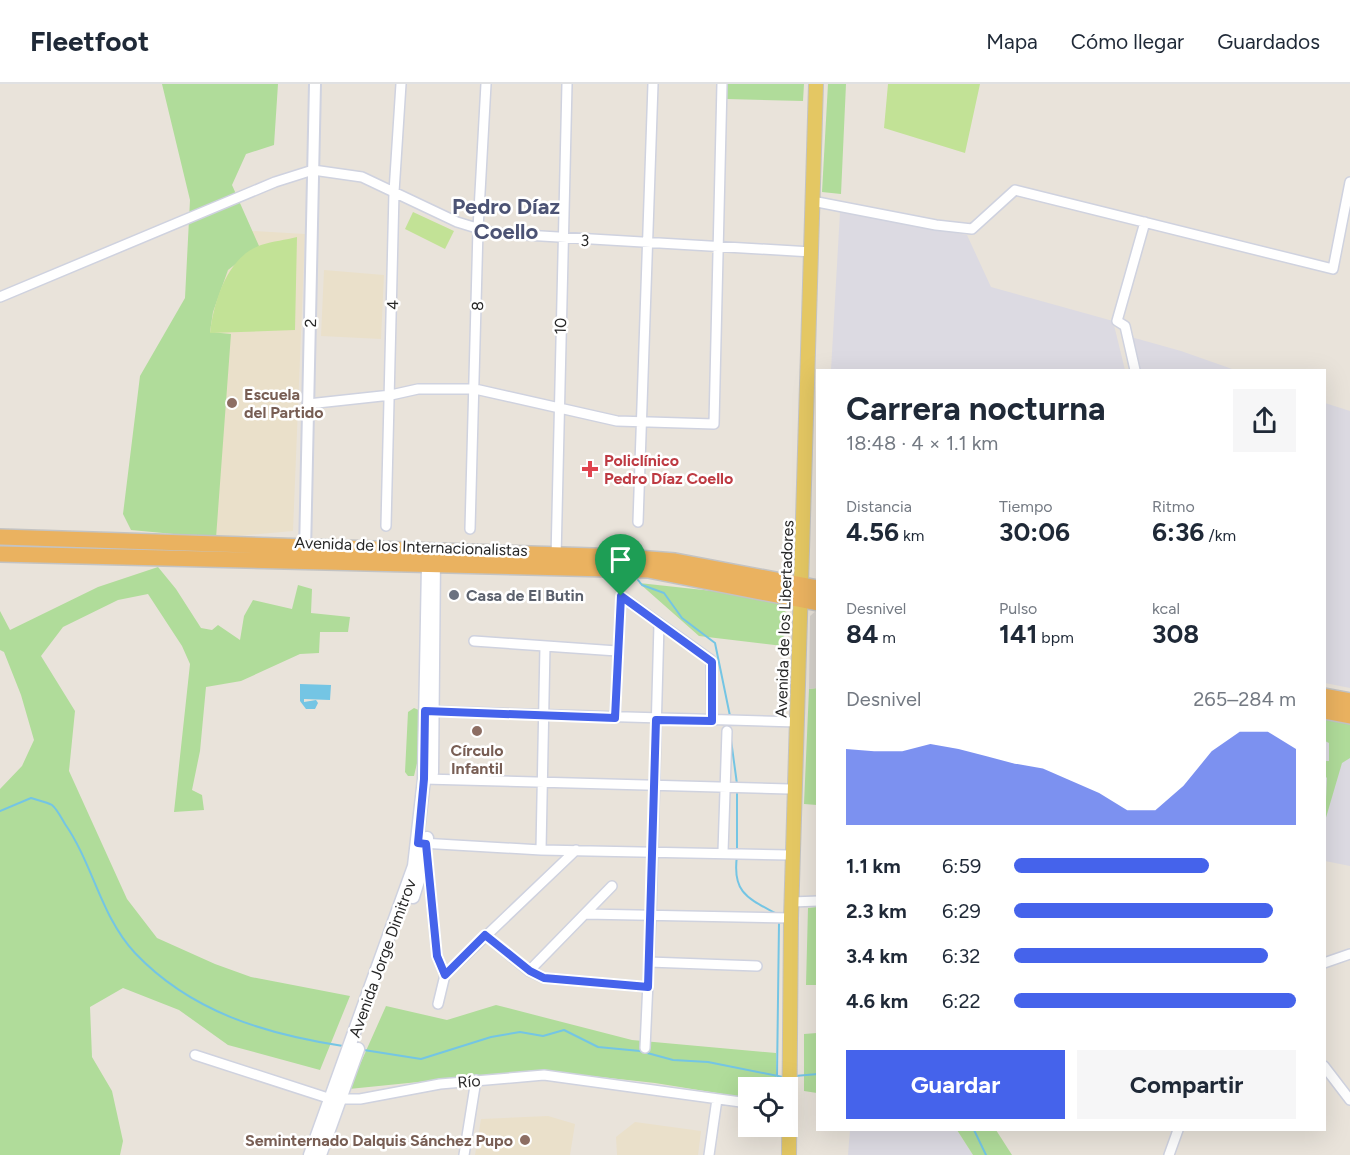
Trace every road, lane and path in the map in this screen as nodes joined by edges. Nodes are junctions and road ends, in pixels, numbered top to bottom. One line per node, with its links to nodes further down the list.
1 (315, 84): 8 (street, 2)
2 (401, 84): 10 (street, 4)
3 (486, 84): 13 (street, 8)
4 (567, 84): 14 (street, 10)
5 (653, 84): 15 (street)
6 (722, 84): 16 (street)
7 (816, 84): 11 (main road, Avenida de los Libertadores)
8 (314, 170): 10 (street, 3); 18 (street, 3); 22 (street, 2)
9 (1350, 182): 12 (street)
10 (394, 192): 13 (street, 3); 21 (street, 4)
11 (812, 201): 12 (street); 17 (main road, Avenida de los Libertadores)
12 (1145, 222): 19 (street)
13 (478, 229): 14 (street, 3); 20 (street, 8)
14 (562, 239): 15 (street, 3); 23 (street, 10)
15 (648, 243): 16 (street, 3); 24 (street)
16 (720, 246): 17 (street, 3); 24 (street)
17 (812, 252): 34 (main road, Avenida de los Libertadores)
18 (0, 297)
19 (1135, 369)
20 (475, 389): 21 (street); 23 (street); 27 (street, 8)
21 (391, 395): 22 (street); 26 (street, 4)
22 (308, 404): 29 (street, 2)
23 (558, 407): 24 (street); 32 (street, 10)
24 (642, 422): 25 (street)
25 (639, 522)
26 (386, 526)
27 (470, 529)
28 (0, 537): 29 (highway, Avenida de los Internacionalistas)
29 (305, 553): 30 (highway, Avenida de los Internacionalistas); 31 (highway, Avenida de los Internacionalistas)
30 (0, 554)
31 (432, 560): 32 (highway, Avenida de los Internacionalistas); 42 (main road, Avenida Jorge Dimitrov)
32 (556, 561): 34 (highway, Avenida de los Internacionalistas)
33 (816, 588): 34 (highway, Avenida de los Internacionalistas)
34 (800, 592): 35 (highway, Avenida de los Internacionalistas); 49 (main road, Avenida de los Libertadores)
35 (816, 602)
36 (659, 624): 39 (street); 47 (street); 48 (street)
37 (474, 641): 38 (street)
38 (545, 646): 39 (street); 44 (street)
39 (618, 651): 46 (street)
40 (1326, 696): 41 (highway)
41 (1350, 701)
42 (429, 711): 44 (street); 51 (main road, Avenida Jorge Dimitrov)
43 (1326, 711): 45 (highway)
44 (543, 715): 46 (street); 52 (street)
45 (1350, 716)
46 (615, 718): 47 (street)
47 (656, 720): 48 (street); 53 (street)
48 (712, 721): 49 (street)
49 (797, 722): 64 (main road, Avenida de los Libertadores)
50 (727, 730): 54 (street)
51 (428, 780): 52 (street); 56 (main road, Avenida Jorge Dimitrov)
52 (542, 783): 53 (street); 57 (street)
53 (655, 785): 54 (street); 59 (street)
54 (725, 787): 55 (street); 60 (street)
55 (789, 789)
56 (422, 844): 57 (street); 74 (street); 82 (main road, Avenida Jorge Dimitrov)
57 (541, 850): 58 (street)
58 (576, 850): 59 (street); 68 (street)
59 (653, 850): 60 (street); 66 (street)
60 (723, 852): 61 (street)
61 (789, 855)
62 (612, 886): 65 (street)
63 (816, 901): 64 (street)
64 (792, 902): 67 (main road, Avenida de los Libertadores)
65 (585, 914): 66 (street); 73 (street)
66 (651, 916): 67 (street); 70 (street)
67 (791, 918): 80 (main road, Avenida de los Libertadores)
68 (485, 935): 73 (street); 74 (street)
69 (1350, 954): 71 (street)
70 (649, 962): 72 (street); 75 (street)
71 (1326, 962)
72 (757, 966)
73 (530, 971): 75 (street)
74 (445, 975): 76 (street)
75 (648, 987): 77 (street)
76 (438, 1004)
77 (645, 1048)
78 (195, 1055): 82 (street, Río)
79 (1326, 1069): 84 (street)
80 (789, 1077)
81 (476, 1080): 82 (street, Río); 83 (street, Río); 90 (street)
82 (335, 1099): 88 (main road, Avenida Jorge Dimitrov); 89 (main road, Avenida Jorge Dimitrov)
83 (717, 1099): 85 (street, Río); 91 (street)
84 (1350, 1100)
85 (738, 1102)
86 (1178, 1131): 93 (street)
87 (789, 1137): 92 (main road, Avenida de los Libertadores)
88 (310, 1155)
89 (320, 1155)
90 (464, 1155)
91 (709, 1155)
92 (789, 1155)
93 (1169, 1155)

